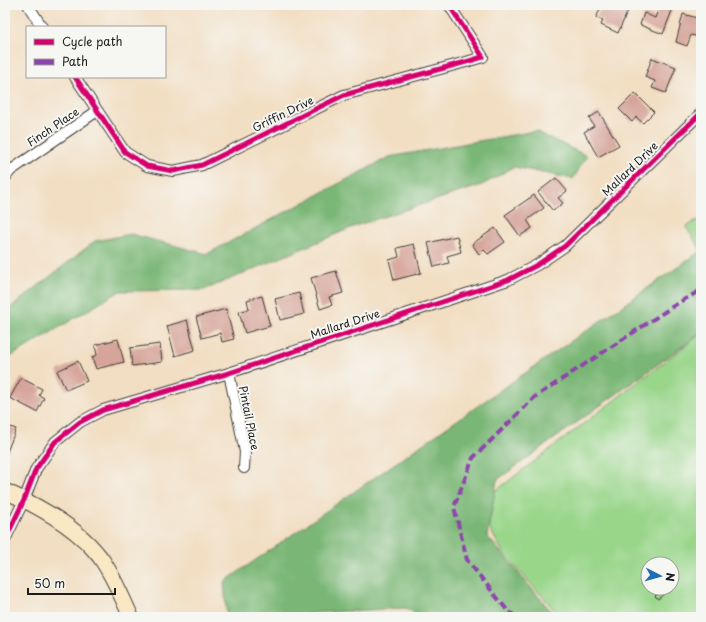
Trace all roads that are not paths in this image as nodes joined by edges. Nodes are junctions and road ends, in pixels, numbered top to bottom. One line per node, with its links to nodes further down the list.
1 (28, 5): 3 (street)
2 (449, 5): 5 (street, Griffin Drive)
3 (41, 26)
4 (76, 78): 5 (street, Griffin Drive)
5 (97, 111): 7 (street, Finch Place)
6 (701, 113): 8 (street, Mallard Drive)
7 (5, 178)
8 (228, 373): 9 (street, Pintail Place); 11 (street, Mallard Drive)
9 (244, 468)
10 (5, 491): 11 (street)
11 (24, 500): 12 (street, Mallard Drive); 13 (street)
12 (5, 540)
13 (131, 617)

